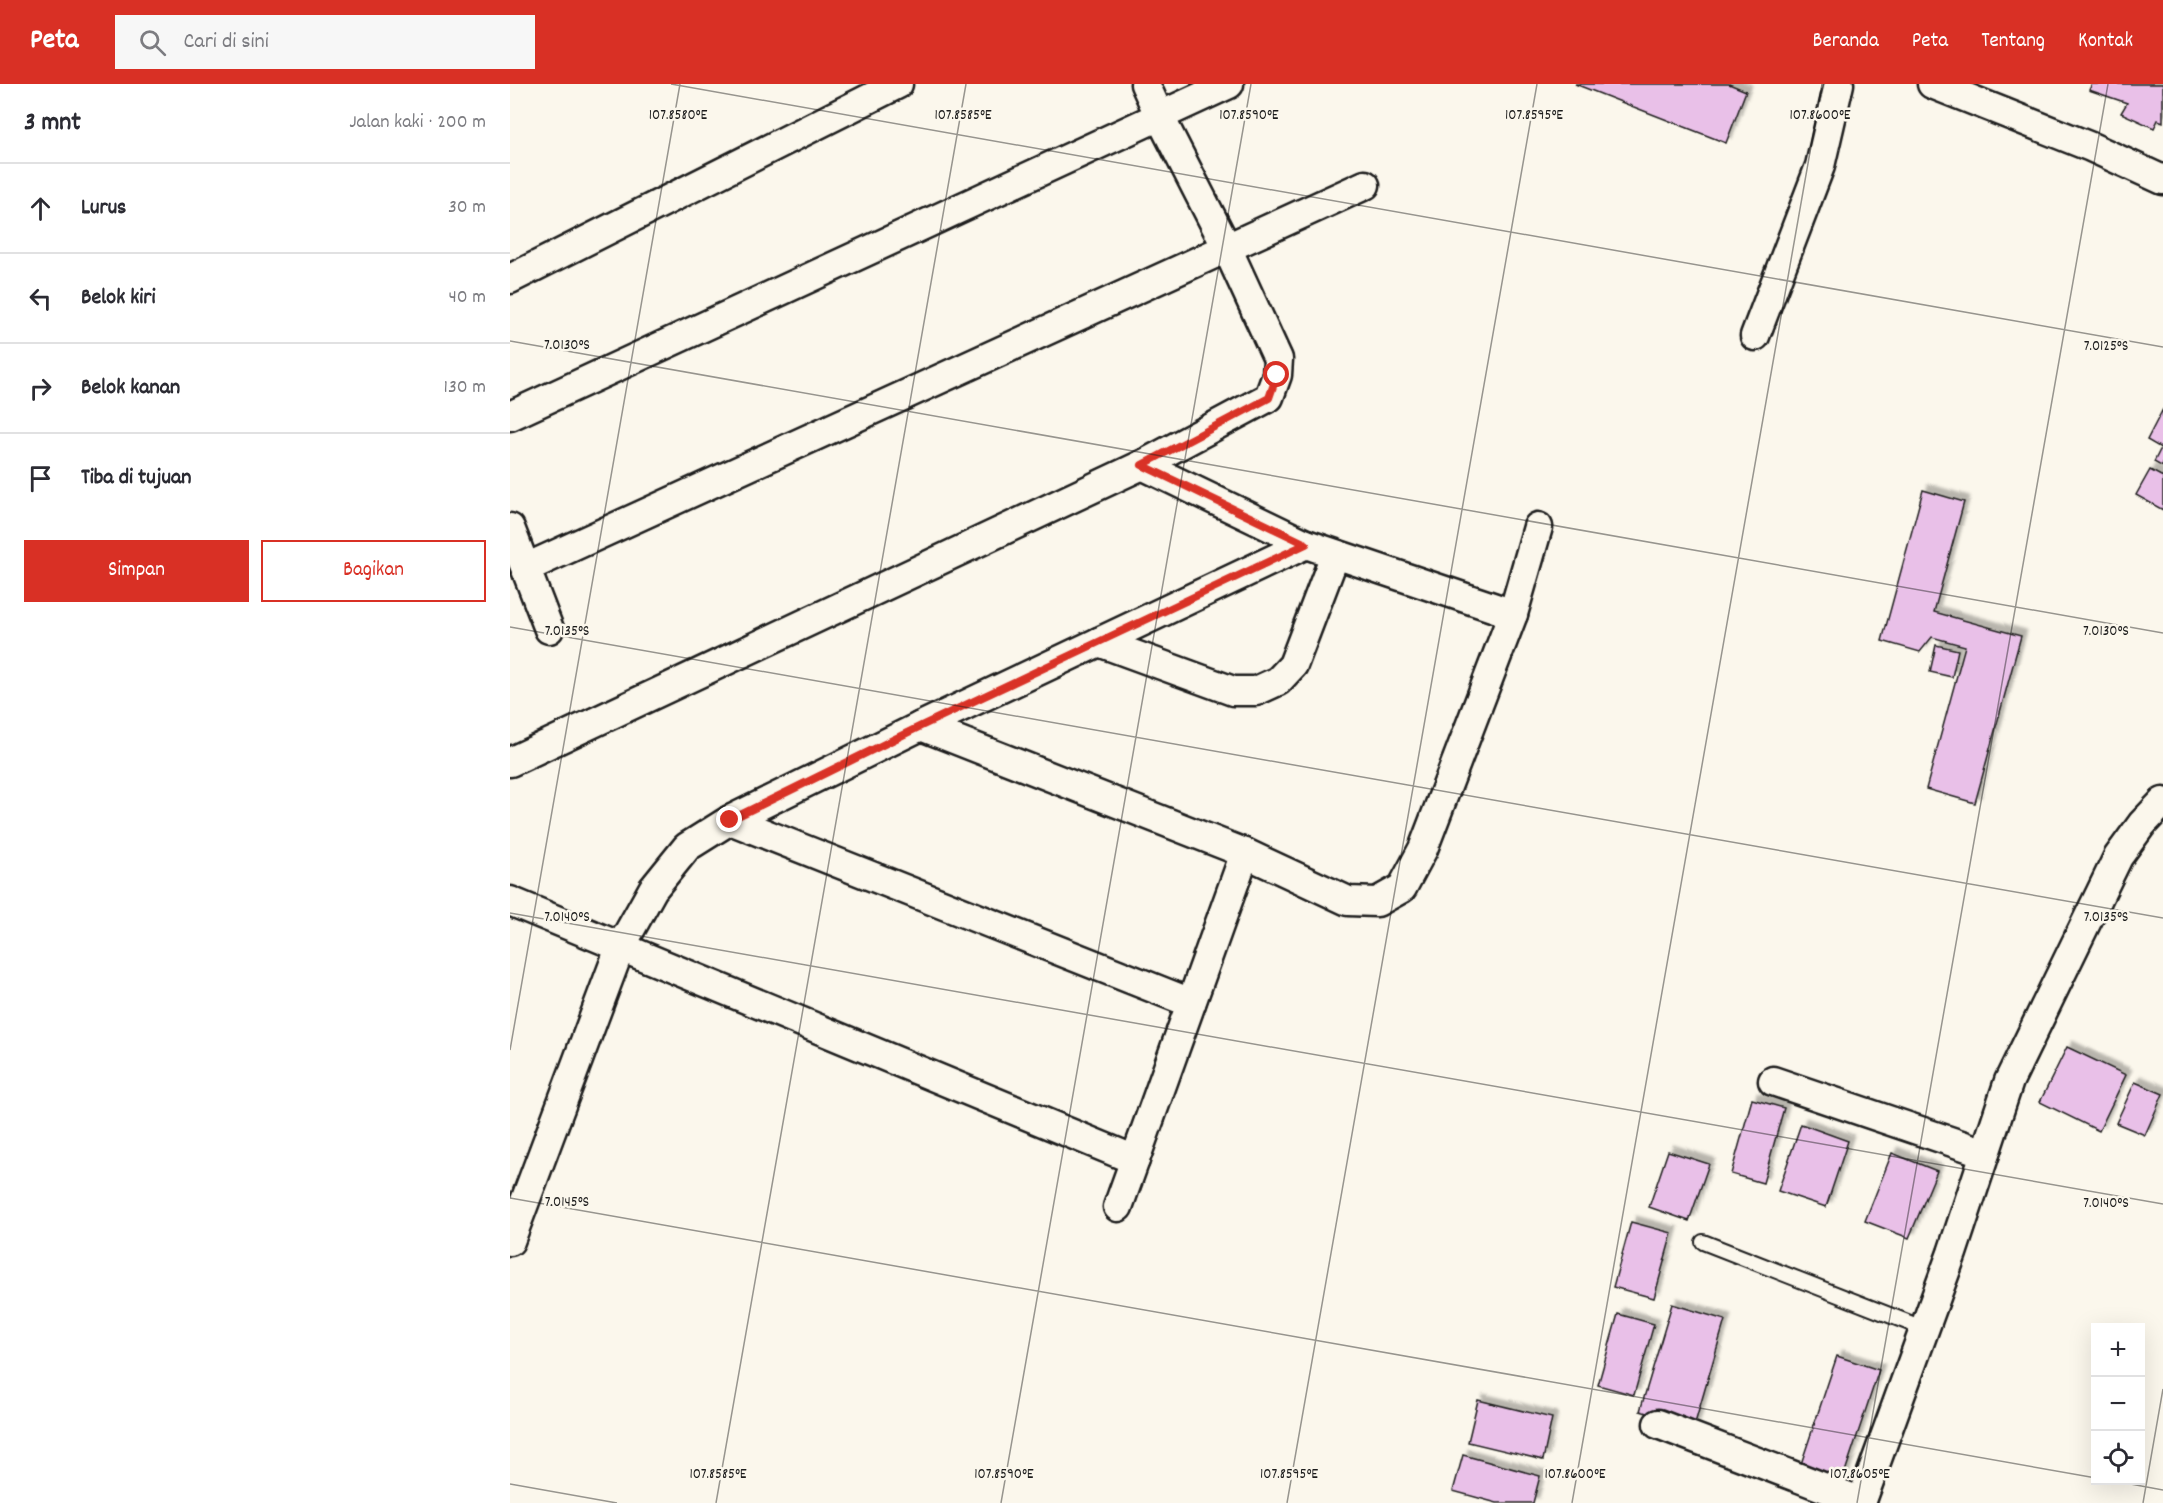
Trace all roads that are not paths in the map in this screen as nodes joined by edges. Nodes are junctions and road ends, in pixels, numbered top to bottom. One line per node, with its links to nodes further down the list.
1 (898, 84): 10 (street)
2 (1145, 84): 6 (street)
3 (1228, 84): 6 (street)
4 (1839, 84): 11 (street)
5 (1932, 84): 7 (street)
6 (1160, 117): 9 (street); 12 (street)
7 (2163, 180)
8 (1365, 185): 9 (street)
9 (1227, 248): 13 (street); 18 (street)
10 (510, 279)
11 (1755, 336)
12 (510, 416)
13 (1142, 465): 16 (street); 23 (street)
14 (1538, 527): 19 (street)
15 (510, 528): 18 (street)
16 (1306, 544): 17 (street); 21 (street)
17 (1335, 555): 19 (street); 21 (street)
18 (526, 568): 20 (street)
19 (1513, 614): 26 (street)
20 (549, 629)
21 (1099, 642): 22 (street)
22 (921, 726): 25 (street); 26 (street)
23 (510, 762)
24 (2163, 802): 31 (street)
25 (730, 820): 28 (street); 29 (street)
26 (1245, 853): 29 (street)
27 (510, 901): 28 (street)
28 (620, 948): 32 (street); 34 (street)
29 (1191, 1003): 32 (street)
30 (1773, 1081): 31 (street)
31 (1985, 1153): 36 (street)
32 (1135, 1160): 33 (street)
33 (1118, 1207)
34 (510, 1241)
35 (1702, 1242): 36 (lane)
36 (1925, 1329): 38 (street)
37 (1658, 1424): 38 (street)
38 (1862, 1502)

